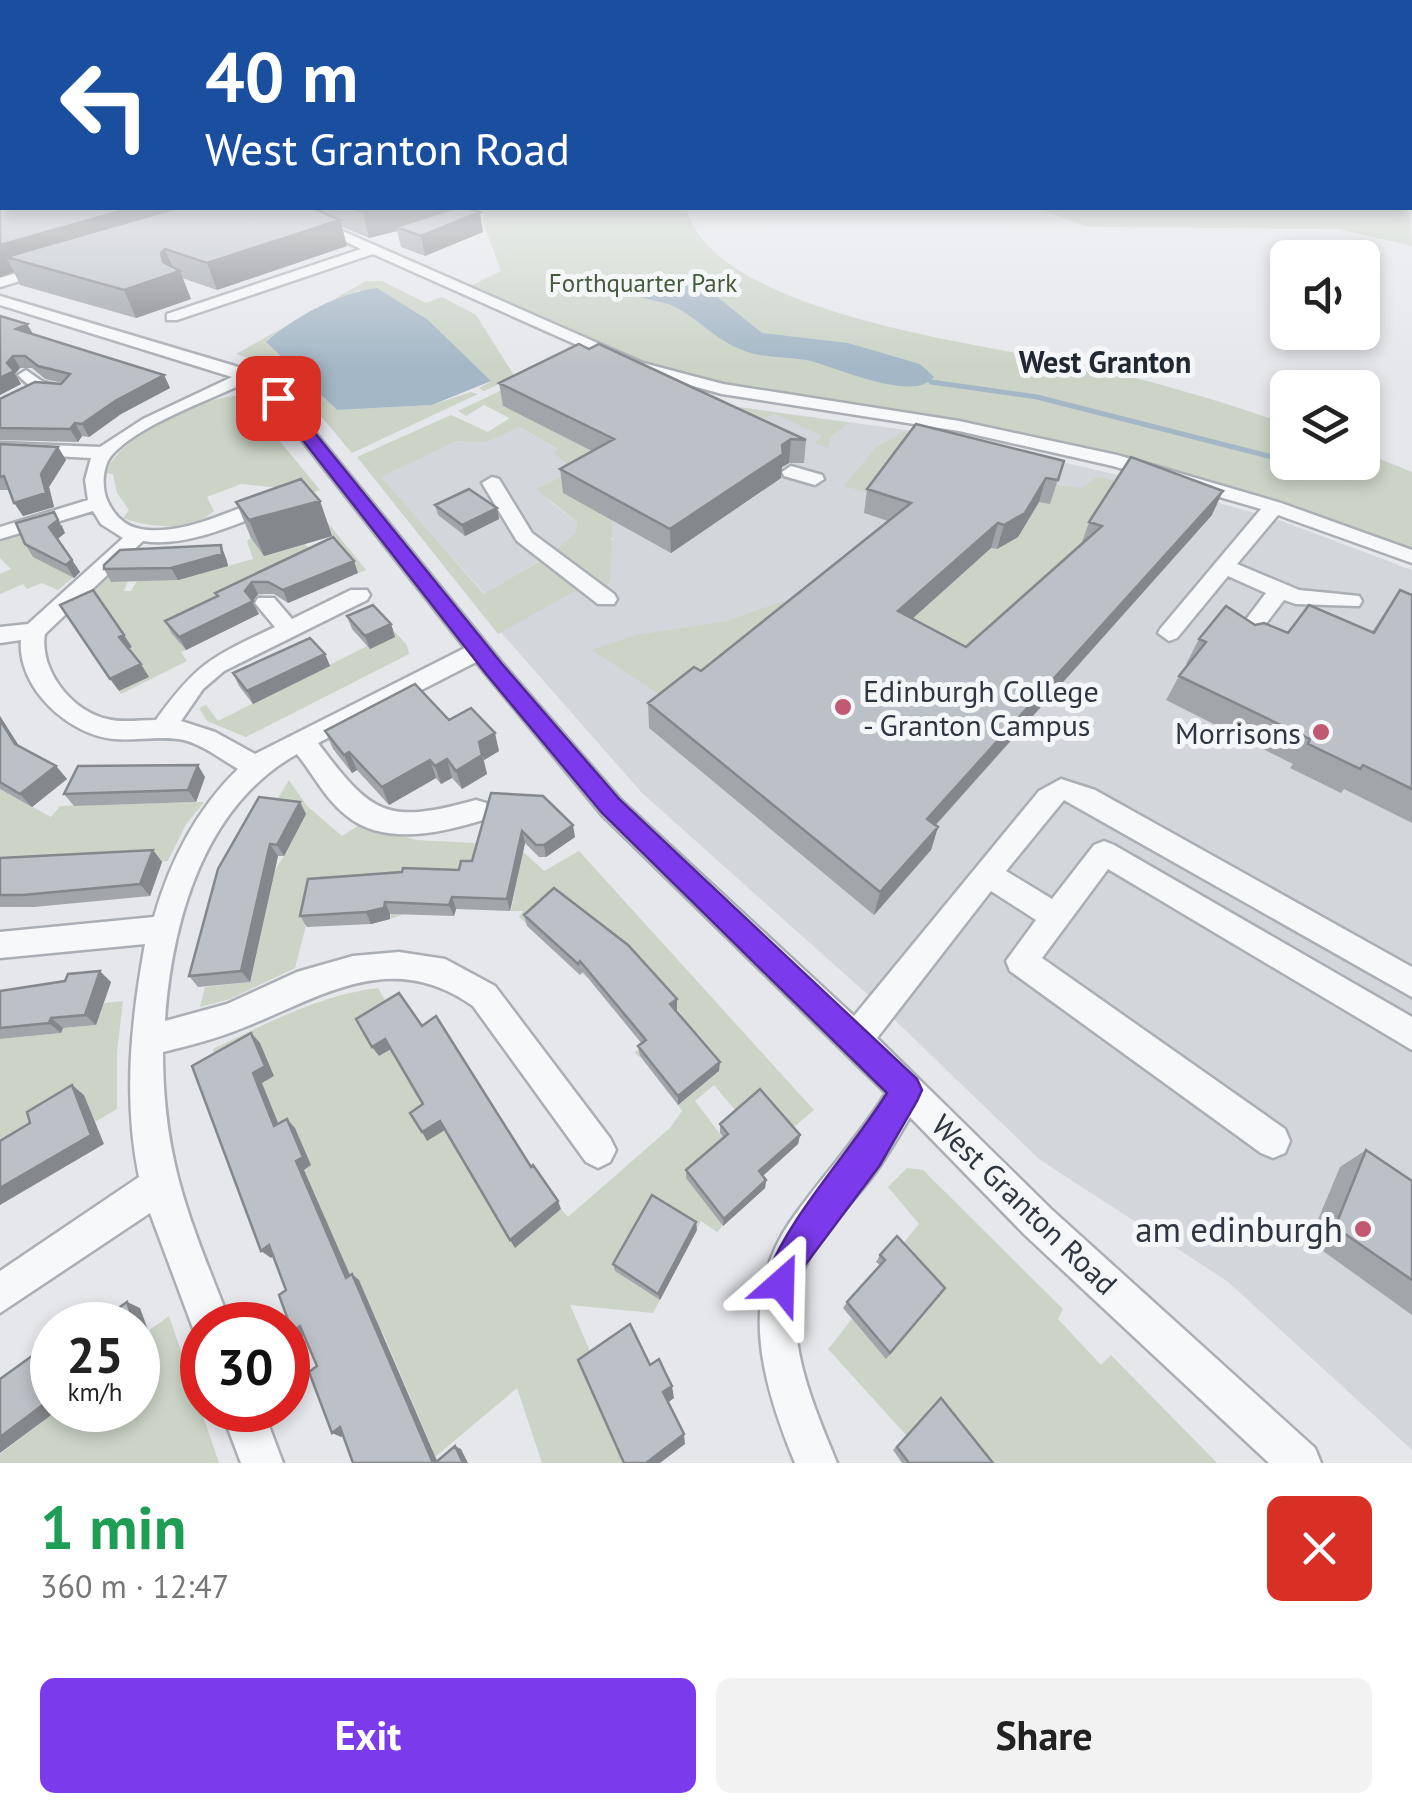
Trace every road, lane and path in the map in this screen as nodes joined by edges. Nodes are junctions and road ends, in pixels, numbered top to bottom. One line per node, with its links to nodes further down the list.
1 (330, 230): 3 (street)
2 (401, 239): 3 (street)
3 (371, 249): 8 (street); 20 (street)
4 (56, 266): 5 (street)
5 (0, 283)
6 (193, 290): 8 (street)
7 (0, 300): 10 (street, West Granton Road)
8 (225, 300): 9 (street)
9 (172, 317)
10 (246, 376): 14 (street); 35 (street, West Granton Road)
11 (30, 385): 12 (street)
12 (66, 389)
13 (0, 448): 14 (street)
14 (103, 453): 19 (street)
15 (791, 472): 16 (street)
16 (815, 479)
17 (492, 483): 27 (street)
18 (296, 494): 22 (street)
19 (98, 503): 21 (street); 22 (street)
20 (1274, 507): 23 (street); 24 (street)
21 (0, 532)
22 (138, 535): 31 (street)
23 (1412, 557)
24 (1225, 567): 25 (street); 32 (street)
25 (1280, 590): 28 (street); 34 (street)
26 (360, 595): 30 (street)
27 (606, 599)
28 (1351, 600)
29 (266, 603): 30 (street)
30 (287, 628): 36 (street)
31 (34, 631): 33 (street); 36 (street)
32 (1170, 633)
33 (0, 635)
34 (1242, 638)
35 (479, 650): 37 (street); 46 (street, West Granton Road)
36 (162, 728): 38 (street)
37 (302, 741): 38 (street); 39 (street)
38 (256, 767): 42 (street)
39 (476, 810)
40 (985, 873): 41 (street); 44 (street); 46 (street)
41 (1056, 917): 45 (street); 49 (street)
42 (163, 929): 43 (street); 47 (street)
43 (0, 945)
44 (1412, 983)
45 (1412, 1035)
46 (856, 1039): 48 (street, West Granton Road)
47 (149, 1041): 50 (street); 51 (street)
48 (906, 1090): 56 (street); 57 (street, West Granton Road)
49 (1273, 1142)
50 (598, 1150)
51 (159, 1184): 52 (street); 53 (street)
52 (0, 1294)
53 (203, 1302)
54 (250, 1432): 55 (street)
55 (262, 1463)
56 (816, 1463)
57 (1300, 1463)

